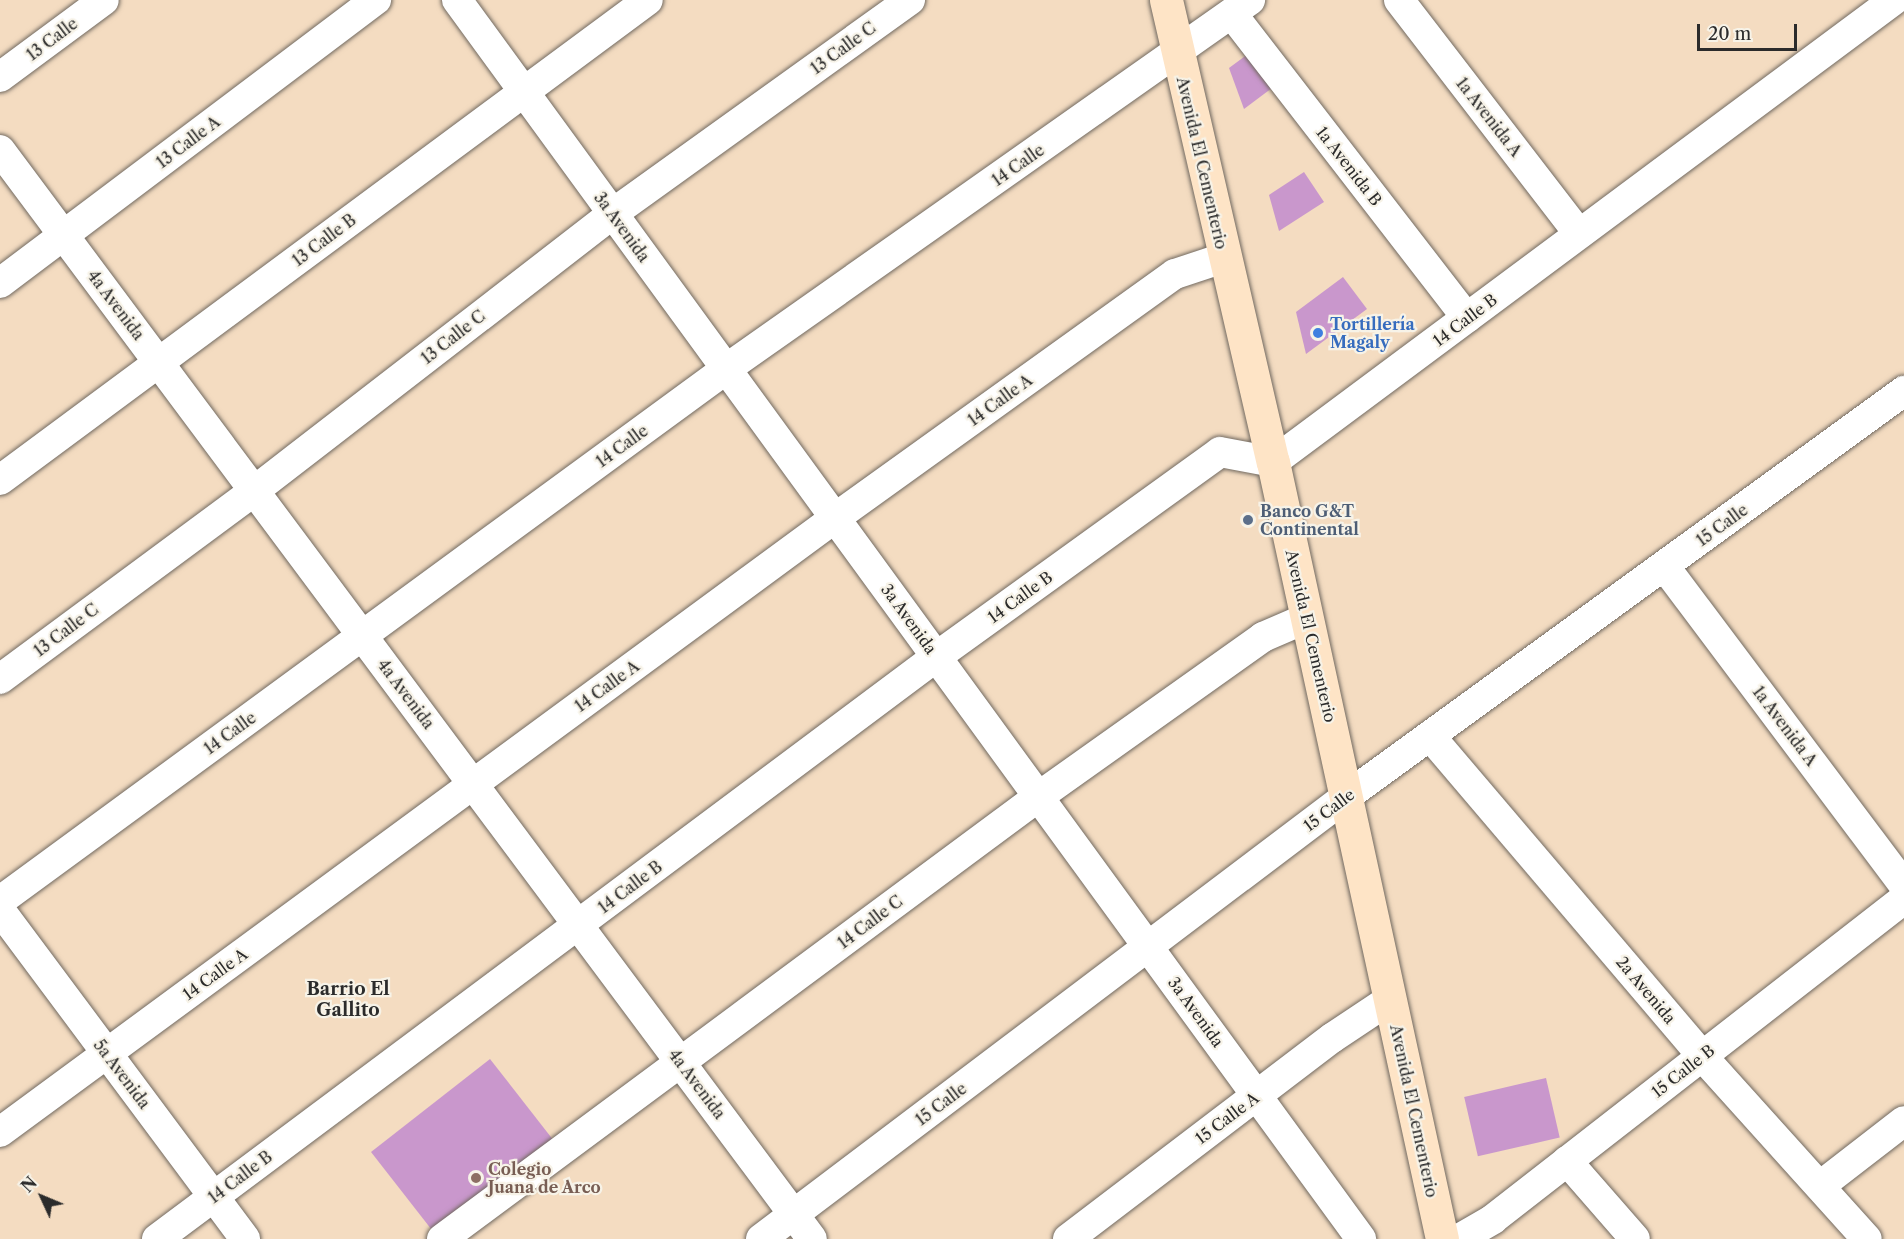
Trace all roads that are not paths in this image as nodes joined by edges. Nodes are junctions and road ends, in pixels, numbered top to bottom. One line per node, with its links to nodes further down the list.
1 (104, 0): 11 (street, 13 Calle)
2 (376, 0): 16 (street, 13 Calle A)
3 (457, 0): 12 (street, 3a Avenida)
4 (648, 0): 12 (street, 13 Calle B)
5 (910, 0): 14 (street, 13 Calle C)
6 (1166, 0): 10 (main road, Avenida El Cementerio)
7 (1399, 0): 15 (street, 1a Avenida A)
8 (1894, 0): 15 (street, 14 Calle B)
9 (1241, 7): 10 (street, 14 Calle); 19 (street, 1a Avenida B)
10 (1177, 54): 17 (main road, Avenida El Cementerio); 21 (street, 14 Calle)
11 (0, 77)
12 (523, 91): 14 (street, 3a Avenida); 20 (street, 13 Calle B)
13 (0, 150): 16 (street, 4a Avenida)
14 (612, 214): 21 (street, 3a Avenida); 25 (street, 13 Calle C)
15 (1579, 234): 19 (street, 14 Calle B)
16 (64, 235): 18 (street, 13 Calle A); 20 (street, 4a Avenida)
17 (1223, 258): 23 (main road, Avenida El Cementerio); 26 (street, 14 Calle A)
18 (0, 283)
19 (1467, 318): 23 (street, 14 Calle B)
20 (159, 362): 24 (street, 13 Calle B); 25 (street, 4a Avenida)
21 (726, 369): 26 (street, 3a Avenida); 29 (street, 14 Calle)
22 (1904, 391): 27 (street, 15 Calle)
23 (1273, 462): 28 (main road, Avenida El Cementerio); 30 (street, 14 Calle B)
24 (0, 480)
25 (254, 491): 29 (street, 4a Avenida); 31 (street, 13 Calle C)
26 (835, 518): 30 (street, 3a Avenida); 33 (street, 14 Calle A)
27 (1665, 567): 32 (street, 15 Calle); 36 (street, 1a Avenida A)
28 (1307, 618): 34 (street, 14 Calle C); 35 (main road, Avenida El Cementerio)
29 (363, 636): 33 (street, 4a Avenida); 38 (street, 14 Calle)
30 (936, 657): 34 (street, 3a Avenida); 40 (street, 14 Calle B)
31 (0, 679)
32 (1430, 736): 35 (street, 15 Calle); 44 (street, 2a Avenida)
33 (474, 784): 40 (street, 4a Avenida); 43 (street, 14 Calle A)
34 (1038, 796): 41 (street, 3a Avenida); 45 (street, 14 Calle C)
35 (1347, 796): 41 (street, 15 Calle); 42 (main road, Avenida El Cementerio)
36 (1904, 885)
37 (1904, 899): 44 (street, 15 Calle B)
38 (0, 901)
39 (0, 910): 43 (street, 5a Avenida)
40 (578, 926): 45 (street, 4a Avenida); 51 (street, 14 Calle B)
41 (1149, 948): 46 (street, 3a Avenida); 52 (street, 15 Calle)
42 (1389, 1000): 46 (street, 15 Calle A); 60 (main road, Avenida El Cementerio)
43 (107, 1053): 48 (street, 14 Calle A); 51 (street, 5a Avenida)
44 (1702, 1056): 49 (street, 15 Calle B); 50 (street, 2a Avenida)
45 (681, 1063): 52 (street, 4a Avenida); 55 (street, 14 Calle C)
46 (1257, 1095): 58 (street, 15 Calle A); 59 (street, 3a Avenida)
47 (1904, 1120): 50 (street)
48 (0, 1132)
49 (1568, 1161): 61 (street, 15 Calle B); 62 (street)
50 (1820, 1186): 63 (street, 2a Avenida)
51 (214, 1197): 53 (street, 14 Calle B); 54 (street, 5a Avenida)
52 (794, 1214): 56 (street, 15 Calle); 57 (street, 4a Avenida)
53 (158, 1239)
54 (245, 1239)
55 (442, 1239)
56 (761, 1239)
57 (812, 1239)
58 (1068, 1239)
59 (1361, 1239)
60 (1442, 1239)
61 (1459, 1239)
62 (1635, 1239)
63 (1867, 1239)

